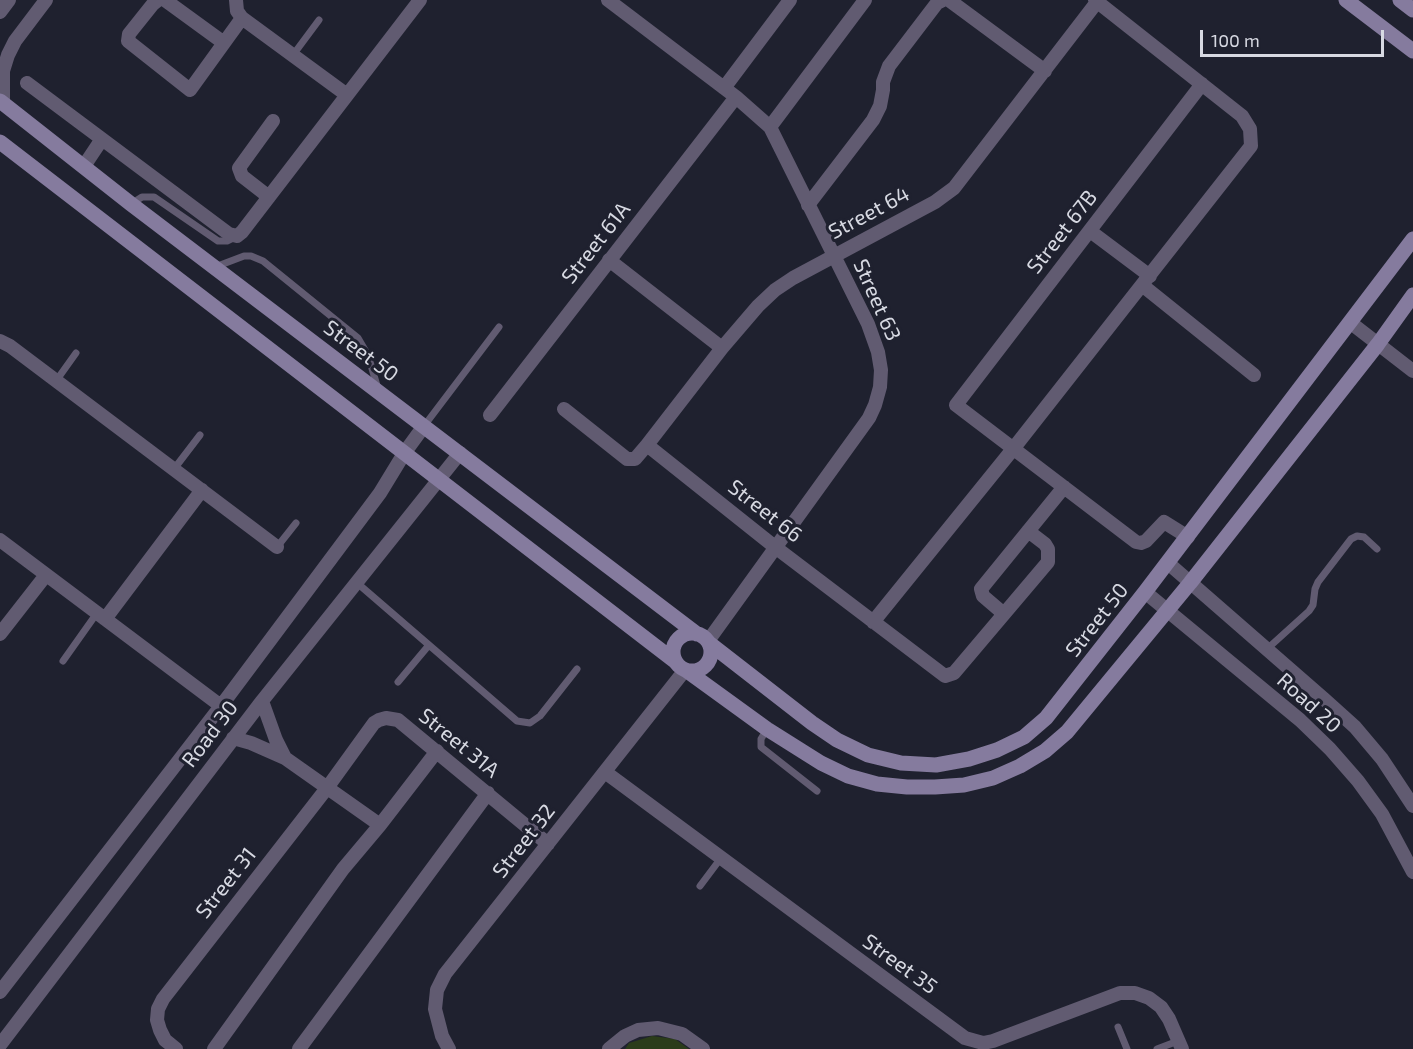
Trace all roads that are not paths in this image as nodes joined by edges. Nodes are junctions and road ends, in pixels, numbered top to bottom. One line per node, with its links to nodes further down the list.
1 (9, 0): 16 (street)
2 (46, 0): 28 (street)
3 (158, 0): 19 (street)
4 (165, 0): 19 (street)
5 (236, 0): 17 (street)
6 (420, 0): 26 (street)
7 (608, 0): 25 (street, Street 63)
8 (790, 0): 25 (street)
9 (865, 0): 30 (street)
10 (943, 0): 36 (street)
11 (949, 0): 22 (street)
12 (1346, 0): 20 (street)
13 (1400, 0): 15 (street)
14 (1096, 1): 22 (street, Street 64); 24 (street)
15 (1413, 10)
16 (0, 12)
17 (242, 18): 19 (street); 21 (street)
18 (319, 20): 21 (lane)
19 (224, 43)
20 (1413, 51)
21 (293, 55): 26 (street)
22 (1045, 71): 40 (street, Street 64)
23 (27, 83): 31 (street)
24 (1202, 84): 37 (street, Street 67B); 43 (street)
25 (724, 88): 27 (street, Street 63)
26 (347, 95): 34 (street)
27 (736, 97): 30 (street, Street 63); 41 (street, Street 61A)
28 (1, 102): 33 (street, Street 50)
29 (273, 121): 34 (street)
30 (770, 128): 36 (street, Street 63)
31 (102, 139): 33 (street); 38 (street)
32 (0, 142): 61 (street)
33 (84, 166): 35 (street, Street 50)
34 (269, 197): 38 (street)
35 (132, 204): 38 (lane); 42 (street, Street 50)
36 (808, 205): 40 (street, Street 63)
37 (1089, 231): 43 (street); 60 (street, Street 67B)
38 (237, 236)
39 (1413, 239): 45 (street, Street 50)
40 (834, 256): 49 (street, Street 64); 71 (street, Street 63)
41 (609, 260): 49 (street); 56 (street, Street 61A)
42 (215, 267): 54 (street, Street 50); 54 (lane)
43 (1146, 280): 52 (street); 60 (street)
44 (1413, 295): 48 (street)
45 (1351, 323): 48 (street); 69 (street, Street 50)
46 (499, 327): 57 (lane)
47 (5, 343): 53 (street)
48 (1377, 344): 51 (street); 77 (street)
49 (722, 348): 59 (street, Street 64)
50 (76, 353): 53 (lane)
51 (1413, 371)
52 (1254, 375)
53 (56, 381): 63 (street)
54 (379, 392): 57 (street, Street 50)
55 (564, 409): 59 (street)
56 (490, 415)
57 (424, 426): 61 (street, Road 30); 62 (street, Street 50)
58 (200, 435): 63 (lane)
59 (647, 445): 71 (street, Street 66)
60 (1013, 449): 65 (street); 82 (street)
61 (405, 452): 64 (street); 92 (street, Road 30)
62 (459, 453): 64 (street, Road 30); 84 (street, Street 50)
63 (174, 469): 66 (street)
64 (440, 479): 76 (street, Road 30); 88 (street)
65 (1064, 487): 68 (street); 69 (street)
66 (202, 490): 72 (street); 81 (street)
67 (296, 524): 72 (lane)
68 (1028, 531): 80 (street); 80 (street)
69 (1188, 537): 74 (street, Street 50)
70 (0, 540): 75 (street)
71 (776, 547): 82 (street, Street 66); 84 (street, Street 63)
72 (277, 548)
73 (1377, 549): 86 (lane)
74 (1168, 563): 77 (street, Road 20); 78 (street, Street 50)
75 (46, 575): 81 (street); 83 (street)
76 (356, 582): 85 (lane); 91 (street, Road 30)
77 (1190, 584): 79 (street); 86 (street, Road 20)
78 (1145, 592): 79 (street, Road 20); 84 (street, Street 50)
79 (1168, 611): 93 (street); 105 (street, Road 20)
80 (1004, 614): 82 (street, Street 66)
81 (101, 616): 87 (lane); 92 (street)
82 (873, 622)
83 (1, 630)
84 (705, 639): 88 (street); 88 (street)
85 (429, 645): 89 (lane); 90 (lane)
86 (1267, 649): 101 (street, Road 20)
87 (63, 661)
88 (683, 668): 93 (street); 97 (street, Street 32)
89 (577, 669)
90 (398, 682)
91 (262, 701): 94 (street, Road 30); 96 (street)
92 (221, 706): 107 (street, Road 30)
93 (767, 729): 99 (lane)
94 (234, 738): 96 (street); 109 (street, Road 30)
95 (437, 751): 98 (street, Street 31A); 100 (street, Street 31A); 102 (street)
96 (285, 758): 98 (street)
97 (605, 772): 103 (street, Street 32); 104 (street, Street 35)
98 (327, 788): 102 (street); 111 (street, Street 31)
99 (817, 791)
100 (488, 794): 103 (street, Street 31A); 113 (street)
101 (1413, 806)
102 (380, 825): 112 (street)
103 (548, 844): 114 (street, Street 32)
104 (721, 858): 106 (lane); 110 (street, Street 35)
105 (1413, 872)
106 (700, 886)
107 (0, 992)
108 (1118, 1027): 117 (lane)
109 (0, 1045)
110 (1180, 1045): 118 (lane)
111 (176, 1049)
112 (214, 1049)
113 (299, 1049)
114 (449, 1049)
115 (609, 1049): 116 (street)
116 (703, 1049)
117 (1126, 1049)
118 (1157, 1049)

